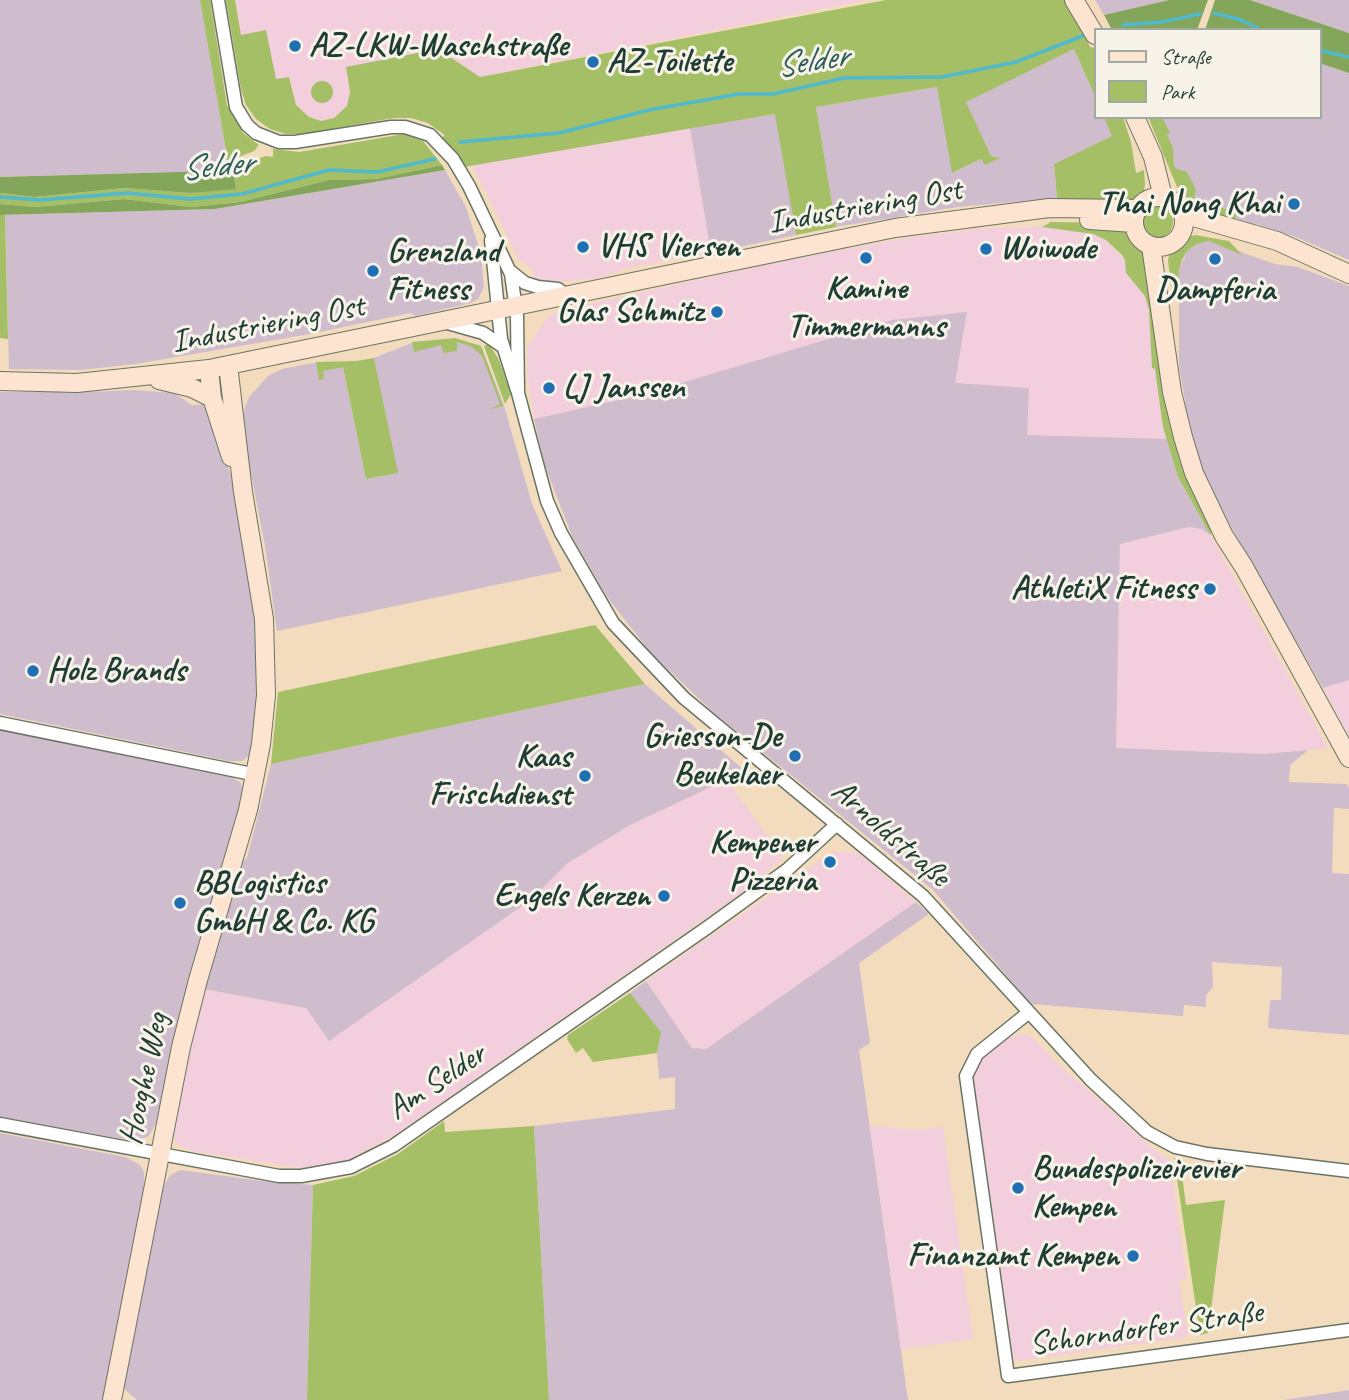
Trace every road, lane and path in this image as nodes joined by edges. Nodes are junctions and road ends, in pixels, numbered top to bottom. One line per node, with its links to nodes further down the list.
1 (218, 0): 7 (street)
2 (1074, 0): 3 (street)
3 (1094, 33)
4 (1135, 119): 5 (street)
5 (1146, 207): 6 (street); 8 (street); 11 (street, Industriering Ost)
6 (1183, 222): 8 (street); 10 (street)
7 (490, 233): 9 (street); 12 (street)
8 (1158, 246): 23 (street)
9 (510, 271): 11 (street); 12 (street)
10 (1349, 274)
11 (566, 295): 12 (street, Industriering Ost)
12 (507, 307): 13 (street, Industriering Ost); 14 (street, Arnoldstraße); 19 (street, Arnoldstraße)
13 (443, 322): 14 (street); 15 (street, Industriering Ost)
14 (502, 346): 19 (street, Arnoldstraße)
15 (228, 365): 16 (street, Industriering Ost); 21 (street, Hooghe Weg)
16 (209, 369): 17 (street, Industriering Ost); 20 (street, Hooghe Weg)
17 (147, 377): 18 (street, Industriering Ost); 20 (street)
18 (0, 381)
19 (518, 393): 25 (street, Arnoldstraße)
20 (212, 398): 21 (street, Hooghe Weg)
21 (243, 492): 24 (street, Hooghe Weg)
22 (0, 723): 24 (street)
23 (1349, 758)
24 (257, 775): 28 (street, Hooghe Weg)
25 (837, 824): 26 (street, Arnoldstraße); 28 (street, Am Selder)
26 (1028, 1013): 29 (street, Arnoldstraße); 30 (street, Schorndorfer Straße)
27 (0, 1124): 28 (street, Am Selder)
28 (159, 1154): 31 (street, Hooghe Weg)
29 (1349, 1171)
30 (1349, 1330)
31 (112, 1400)

